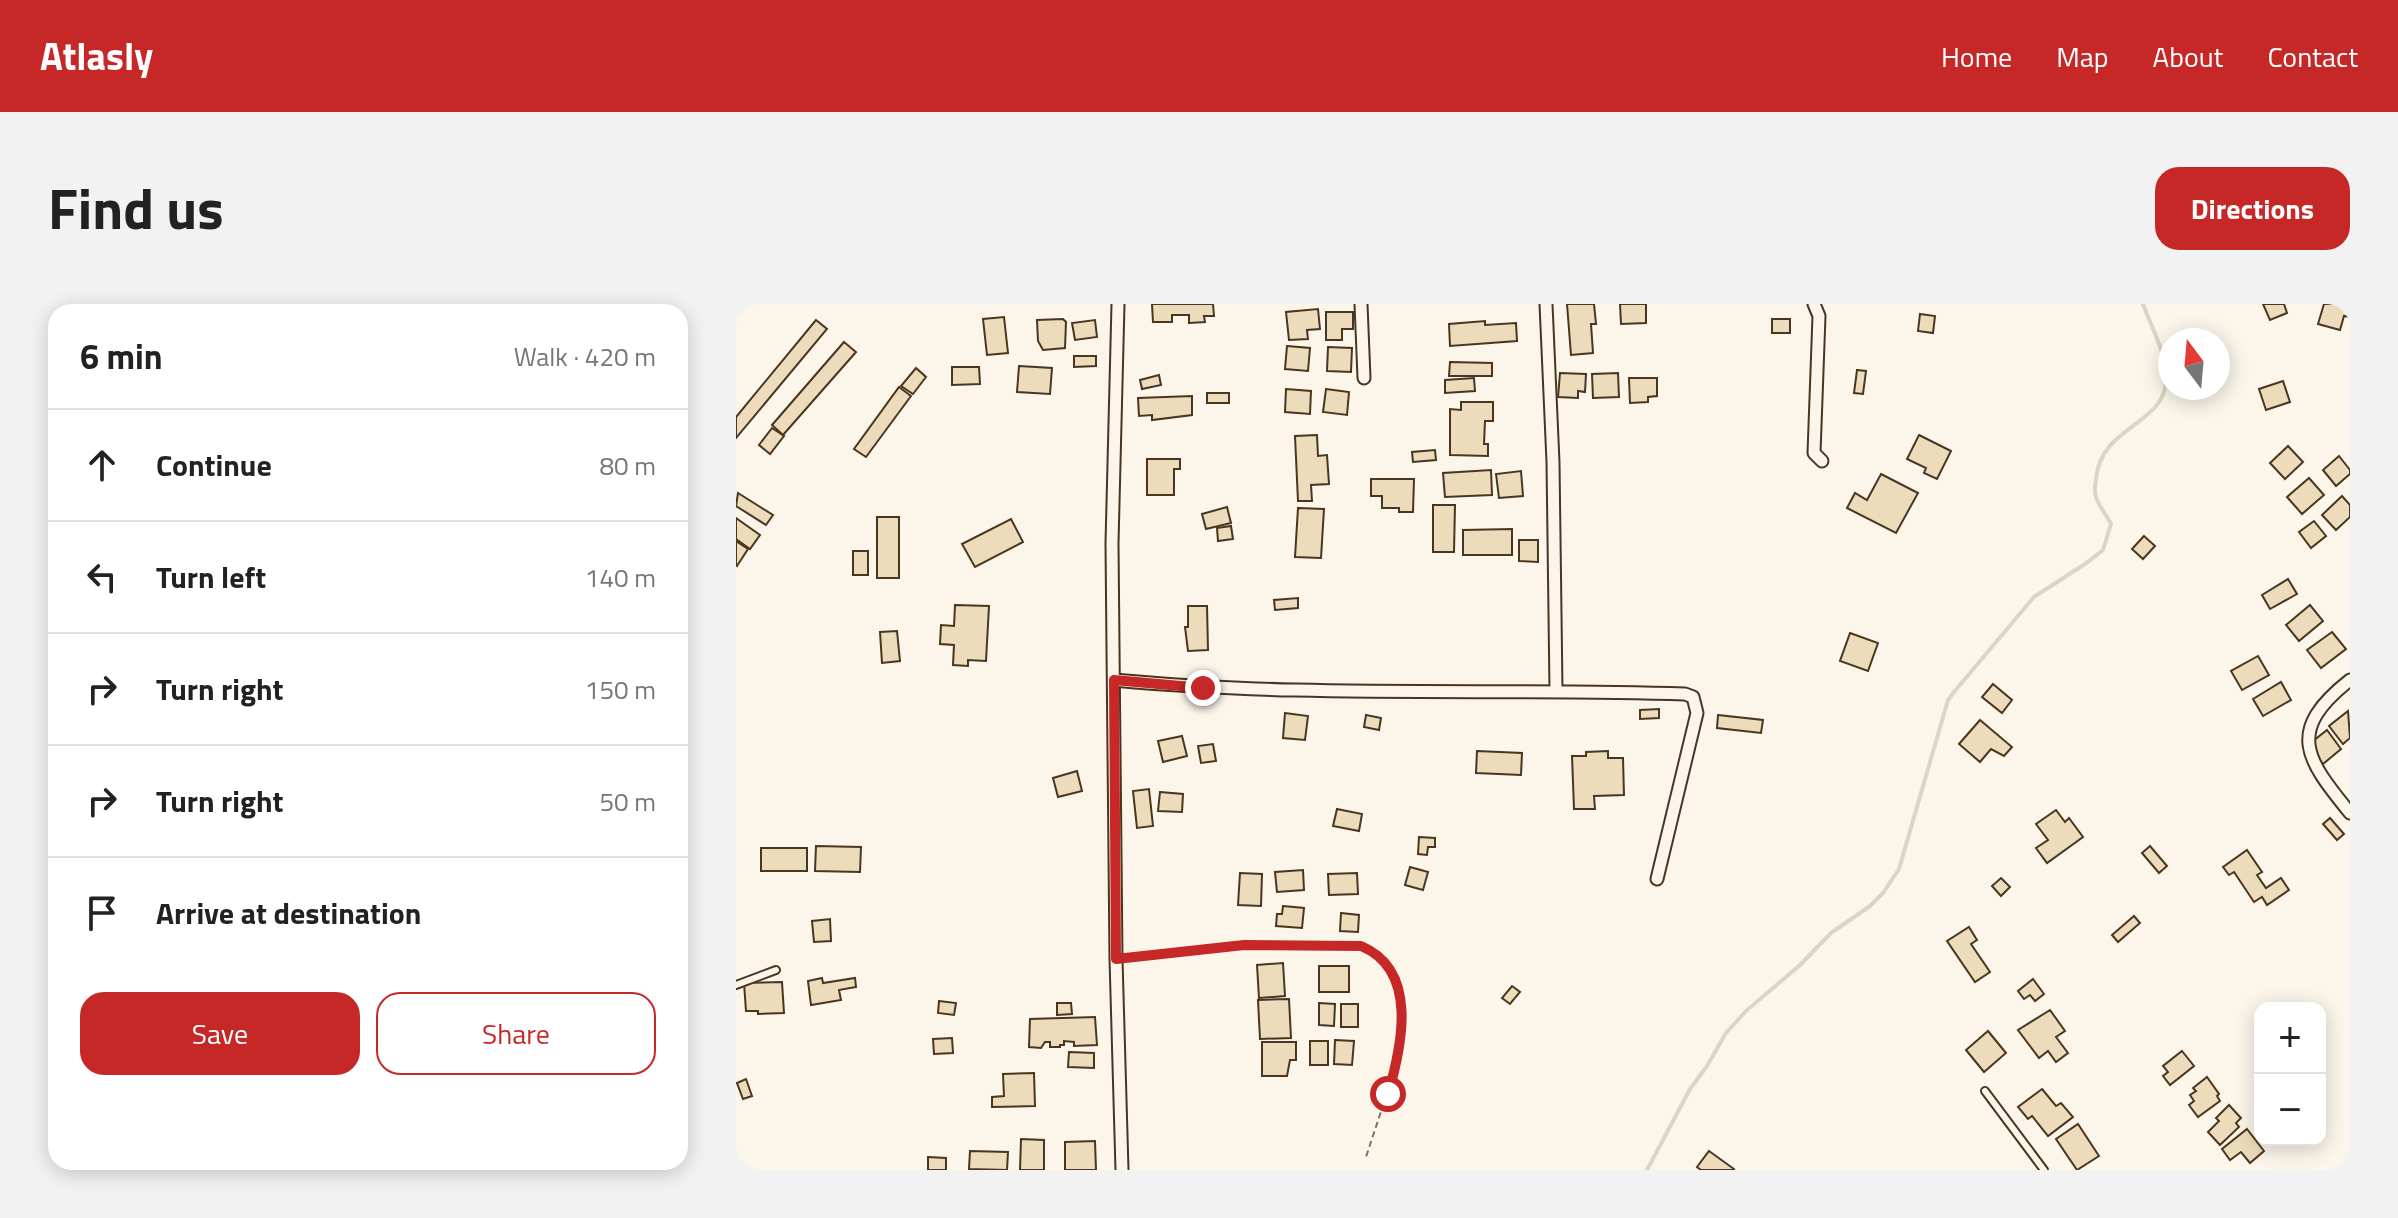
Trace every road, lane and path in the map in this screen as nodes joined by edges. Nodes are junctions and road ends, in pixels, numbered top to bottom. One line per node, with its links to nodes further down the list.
1 (1118, 304): 7 (street)
2 (1361, 304): 5 (street)
3 (1546, 304): 9 (street)
4 (1814, 304): 6 (street)
5 (1364, 378)
6 (1822, 461)
7 (1114, 680): 9 (street); 12 (street)
8 (2350, 680): 10 (street)
9 (1556, 690): 11 (street)
10 (2350, 813)
11 (1657, 879)
12 (1116, 959): 16 (path); 17 (street)
13 (776, 970): 14 (lane)
14 (736, 985)
15 (1985, 1091): 18 (lane)
16 (1365, 1160)
17 (1122, 1170)
18 (2044, 1170)

